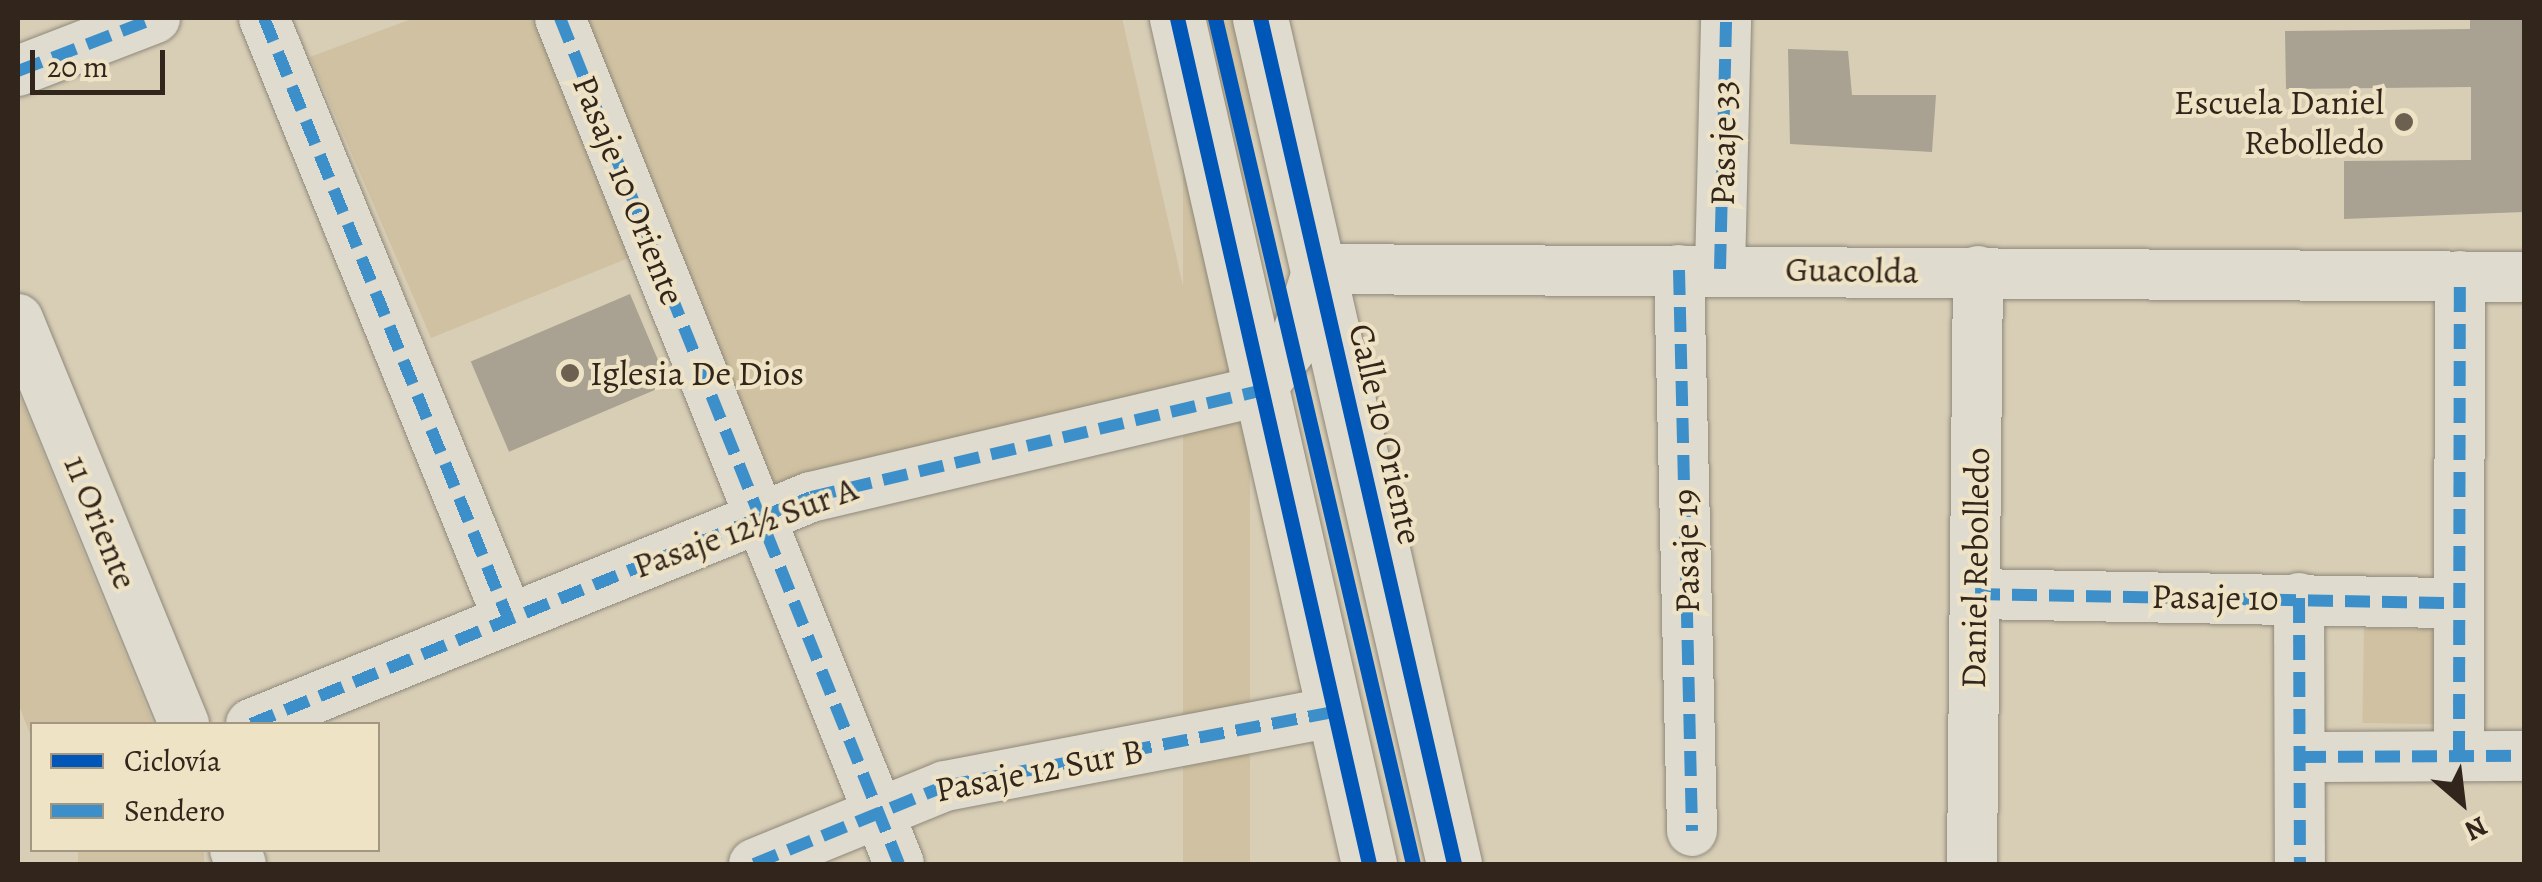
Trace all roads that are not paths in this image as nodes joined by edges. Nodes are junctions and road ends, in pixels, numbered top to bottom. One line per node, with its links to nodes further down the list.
1 (155, 18): 7 (street)
2 (264, 18): 19 (street)
3 (560, 18): 15 (street, Pasaje 10 Oriente)
4 (1177, 18): 14 (main road)
5 (1260, 18): 8 (main road, Calle 10 Oriente)
6 (1726, 18): 9 (street, Pasaje 33)
7 (18, 71)
8 (1318, 269): 9 (street, Guacolda); 14 (street); 31 (main road, Calle 10 Oriente)
9 (1700, 269): 10 (street, Guacolda); 27 (street, Pasaje 19)
10 (1978, 271): 11 (street, Guacolda); 16 (street, Daniel Rebolledo)
11 (2460, 276): 12 (street, Guacolda); 18 (street)
12 (2524, 277)
13 (18, 319): 21 (street, 11 Oriente)
14 (1259, 392): 15 (street, Pasaje 12½ Sur A); 20 (main road)
15 (758, 515): 19 (street, Pasaje 12½ Sur A); 26 (street, Pasaje 10 Oriente)
16 (1975, 594): 17 (street, Pasaje 10); 32 (street, Daniel Rebolledo)
17 (2299, 598): 18 (street, Pasaje 10); 25 (street)
18 (2456, 603): 23 (street)
19 (508, 618): 22 (street, Pasaje 12½ Sur A)
20 (1334, 712): 26 (street, Pasaje 12 Sur B); 30 (main road)
21 (183, 722)
22 (256, 722)
23 (2459, 756): 24 (street); 25 (street)
24 (2524, 756)
25 (2302, 757): 33 (street)
26 (876, 810): 28 (street, Pasaje 12 Sur B); 29 (street, Pasaje 10 Oriente)
27 (1692, 831)
28 (754, 864)
29 (899, 864)
30 (1370, 864)
31 (1454, 864)
32 (1972, 864)
33 (2300, 864)

